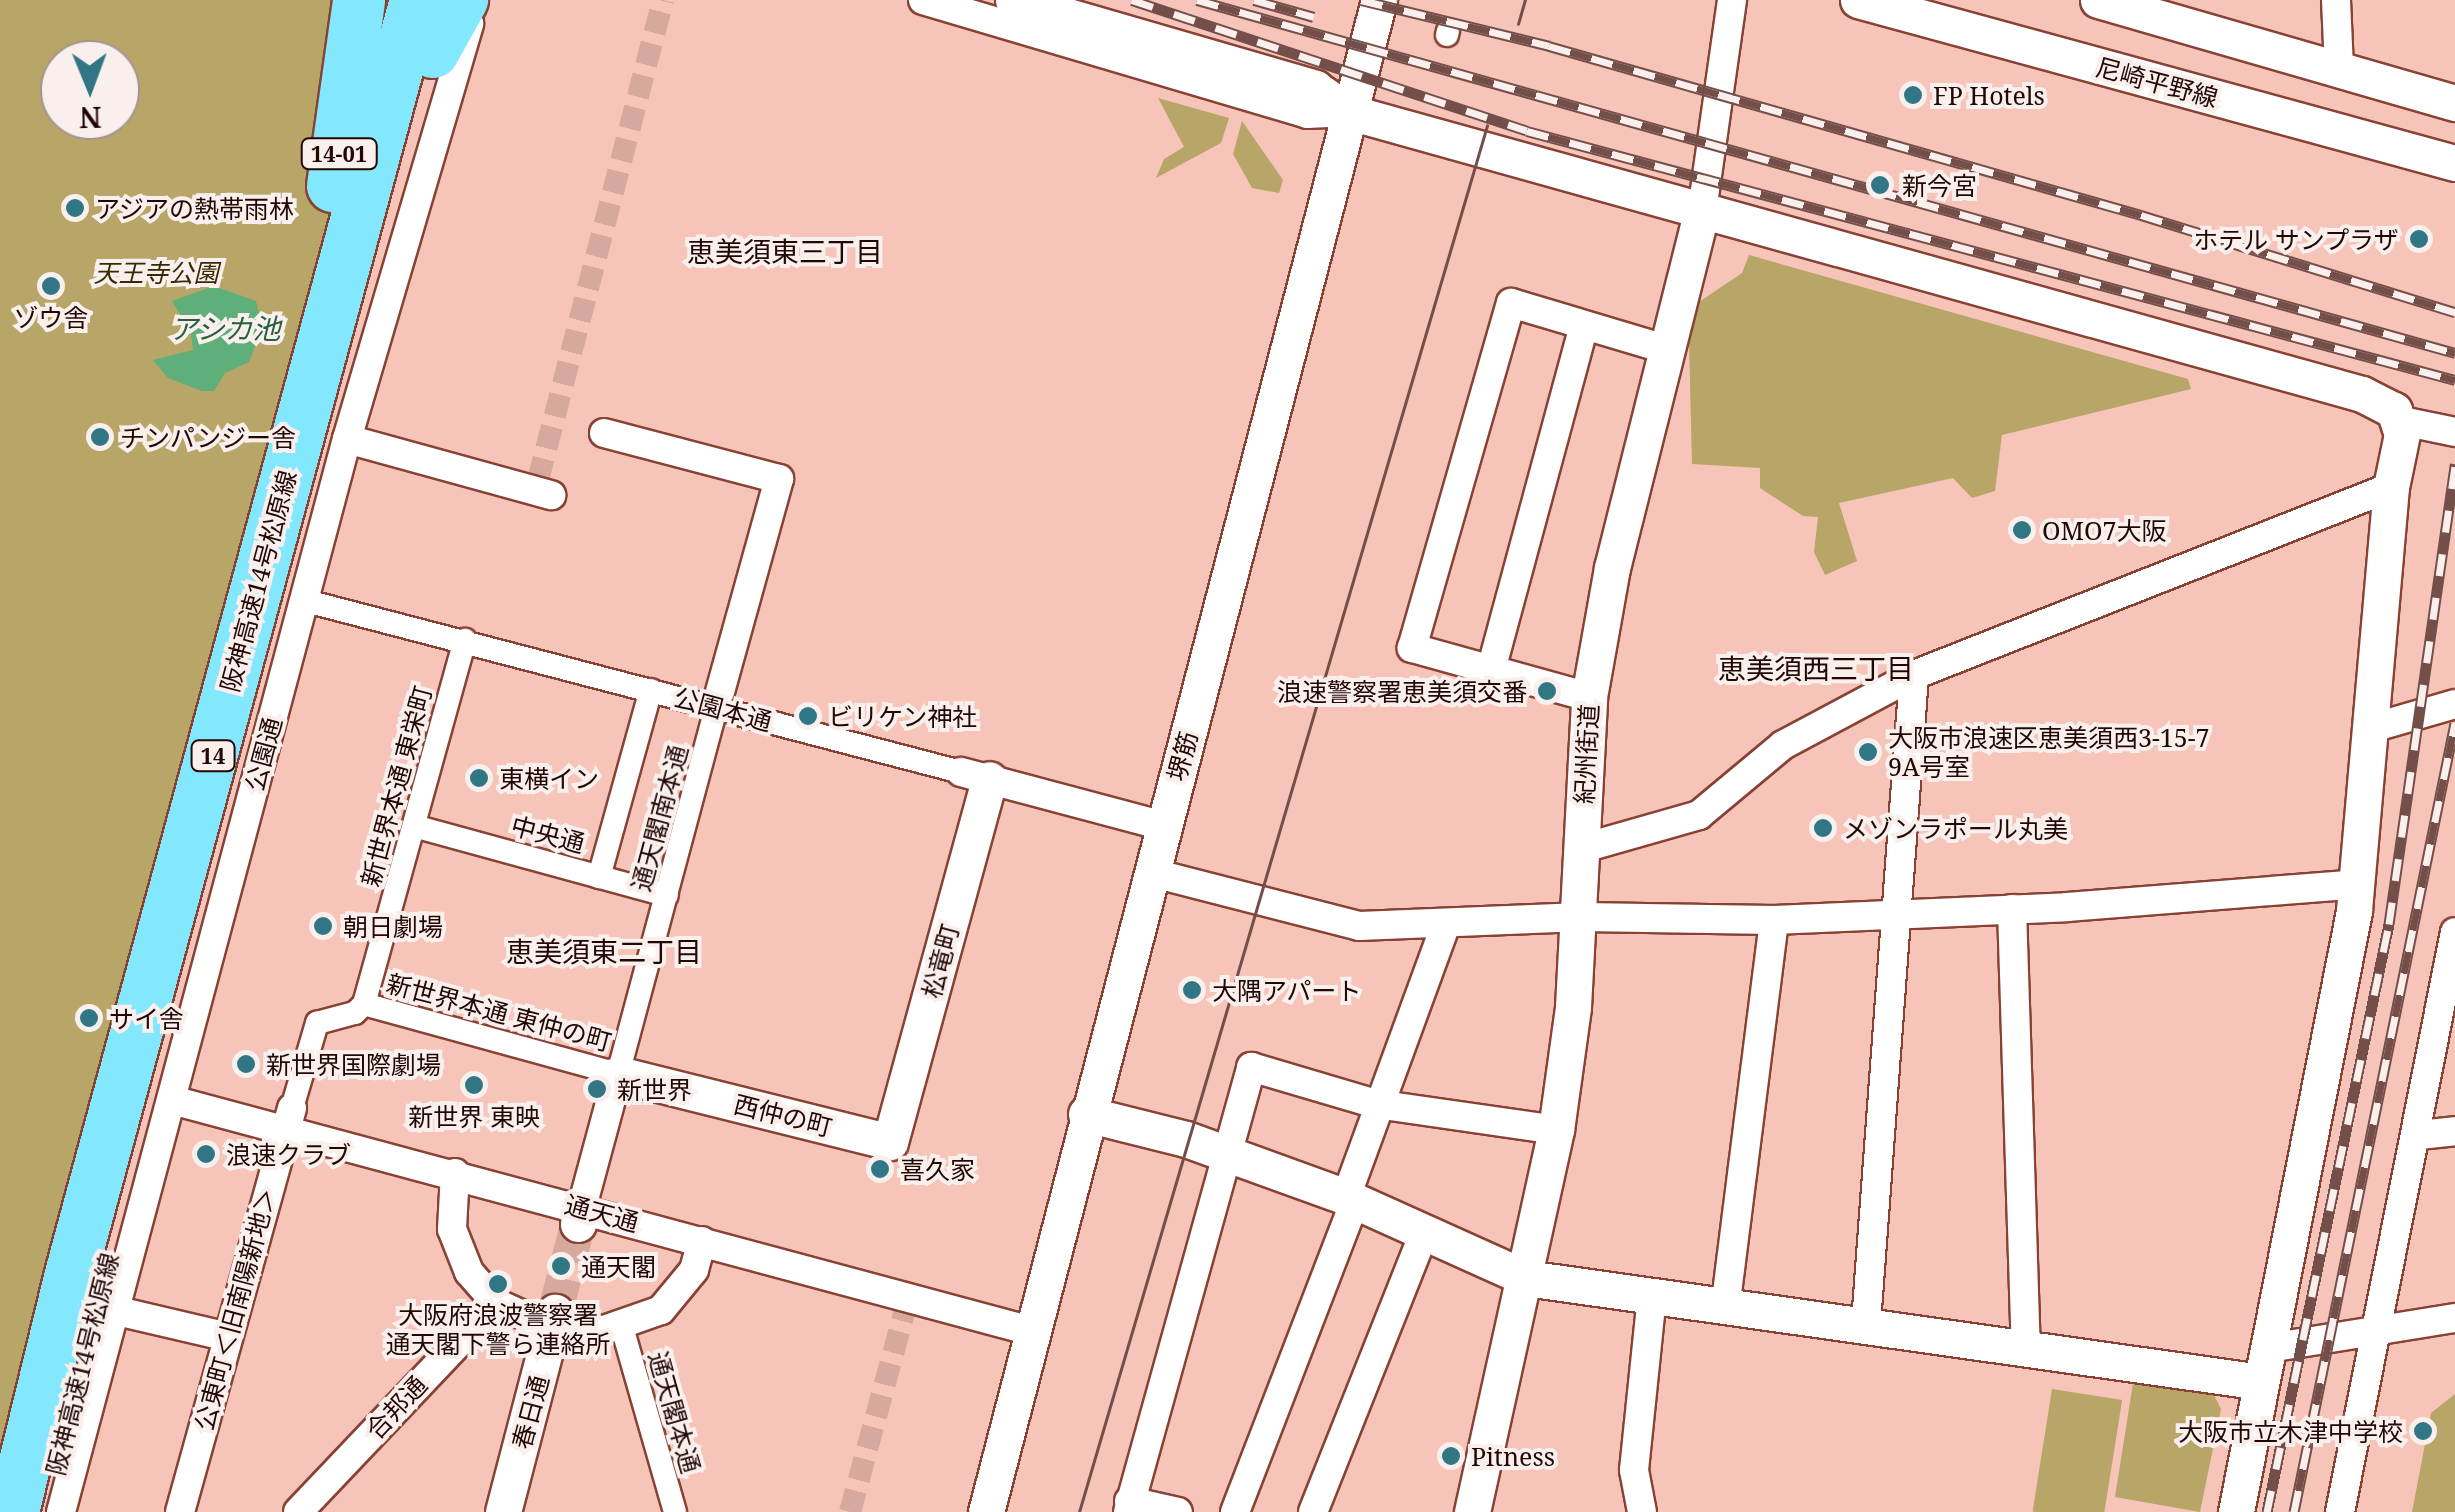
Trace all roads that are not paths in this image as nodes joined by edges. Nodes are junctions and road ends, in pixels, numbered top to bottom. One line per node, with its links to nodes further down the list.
1 (359, 0): 27 (highway, 14-01)
2 (416, 0): 27 (highway, 阪神高速14号松原線 / 14)
3 (447, 0): 13 (highway, 阪神高速14号松原線 / 14)
4 (462, 0): 13 (highway)
5 (476, 0): 24 (street, 公園通)
6 (923, 0): 16 (street)
7 (1013, 0): 16 (street)
8 (1379, 0): 16 (street, 堺筋)
9 (1732, 0): 18 (street, 紀州街道)
10 (1858, 0): 17 (street, 尼崎平野線)
11 (2098, 0): 14 (street)
12 (2336, 0): 14 (street)
13 (433, 52): 84 (highway, 阪神高速14号松原線 / 14)
14 (2339, 68): 15 (street)
15 (2455, 103)
16 (1349, 112): 18 (street); 38 (street, 堺筋)
17 (2455, 163)
18 (1702, 211): 20 (street, 紀州街道); 21 (street)
19 (1584, 326): 20 (street); 30 (street); 30 (street)
20 (1669, 350): 33 (street, 紀州街道)
21 (2402, 420): 22 (street); 25 (street)
22 (2455, 432)
23 (604, 433): 34 (street)
24 (347, 440): 26 (street); 53 (street, 公園通)
25 (2391, 487): 31 (street); 36 (street)
26 (541, 488)
27 (279, 498): 83 (highway, 阪神高速14号松原線 / 14)
28 (314, 603): 29 (street, 公園本通)
29 (464, 640): 32 (street, 公園本通); 39 (street, 新世界本通 東栄町)
30 (1490, 670): 33 (street)
31 (1914, 675): 40 (street); 46 (street)
32 (651, 690): 34 (street, 公園本通); 42 (street)
33 (1588, 696): 40 (street, 紀州街道)
34 (719, 700): 37 (street, 公園本通); 44 (street, 通天閣南本通)
35 (2455, 704): 36 (street)
36 (2372, 728): 43 (street)
37 (975, 776): 38 (street, 公園本通); 60 (street, 松竜町)
38 (1148, 822): 41 (street, 堺筋)
39 (414, 826): 42 (street, 中央通); 51 (street, 新世界本通 東栄町)
40 (1580, 849): 47 (street, 紀州街道)
41 (1153, 873): 49 (street); 55 (street, 堺筋)
42 (599, 877): 44 (street, 中央通)
43 (2357, 884): 45 (street); 80 (street)
44 (667, 895): 52 (street, 通天閣南本通)
45 (2012, 910): 46 (street); 79 (street)
46 (1901, 911): 48 (street); 74 (street)
47 (1582, 916): 48 (street); 49 (street); 57 (street, 紀州街道)
48 (1774, 920): 69 (street)
49 (1446, 924): 54 (street)
50 (2454, 936): 59 (street)
51 (364, 1004): 52 (street, 新世界本通 東仲の町); 56 (street)
52 (618, 1074): 60 (street, 西仲の町); 64 (street)
53 (172, 1100): 56 (street, 通天通); 71 (street, 公園通)
54 (1376, 1104): 57 (street); 61 (street); 63 (street)
55 (1086, 1114): 61 (street); 77 (street, 堺筋)
56 (288, 1119): 62 (street, 通天通); 78 (street, 公東町＜旧南陽新地＞)
57 (1556, 1130): 67 (street, 紀州街道)
58 (2455, 1131): 59 (street)
59 (2419, 1136): 75 (street)
60 (890, 1142)
61 (1226, 1154): 63 (street); 82 (street)
62 (455, 1173): 64 (street, 通天通); 70 (street)
63 (1351, 1199): 65 (street); 92 (street)
64 (580, 1216): 66 (street, 通天通)
65 (1425, 1232): 67 (street); 93 (street)
66 (702, 1240): 76 (street); 77 (street, 通天通)
67 (1526, 1278): 68 (street); 94 (street, 紀州街道)
68 (1652, 1295): 69 (street); 95 (street)
69 (1726, 1301): 74 (street)
70 (496, 1303): 73 (street); 87 (street, 合邦通)
71 (113, 1310): 78 (street); 85 (street, 公園通)
72 (2455, 1318): 75 (street)
73 (553, 1320): 76 (street); 88 (street, 春日通)
74 (1866, 1323): 79 (street)
75 (2380, 1326): 80 (street); 97 (street)
76 (622, 1327): 89 (street, 通天閣本通)
77 (1031, 1331): 90 (street, 堺筋)
78 (228, 1337): 86 (street, 公東町＜旧南陽新地＞)
79 (2026, 1344): 81 (street)
80 (2269, 1348): 81 (street)
81 (2262, 1382): 96 (street)
82 (1129, 1506): 91 (street)
83 (13, 1512)
84 (46, 1512)
85 (61, 1512)
86 (180, 1512)
87 (298, 1512)
88 (503, 1512)
89 (675, 1512)
90 (986, 1512)
91 (1178, 1512)
92 (1234, 1512)
93 (1313, 1512)
94 (1472, 1512)
95 (1642, 1512)
96 (2236, 1512)
97 (2340, 1512)

